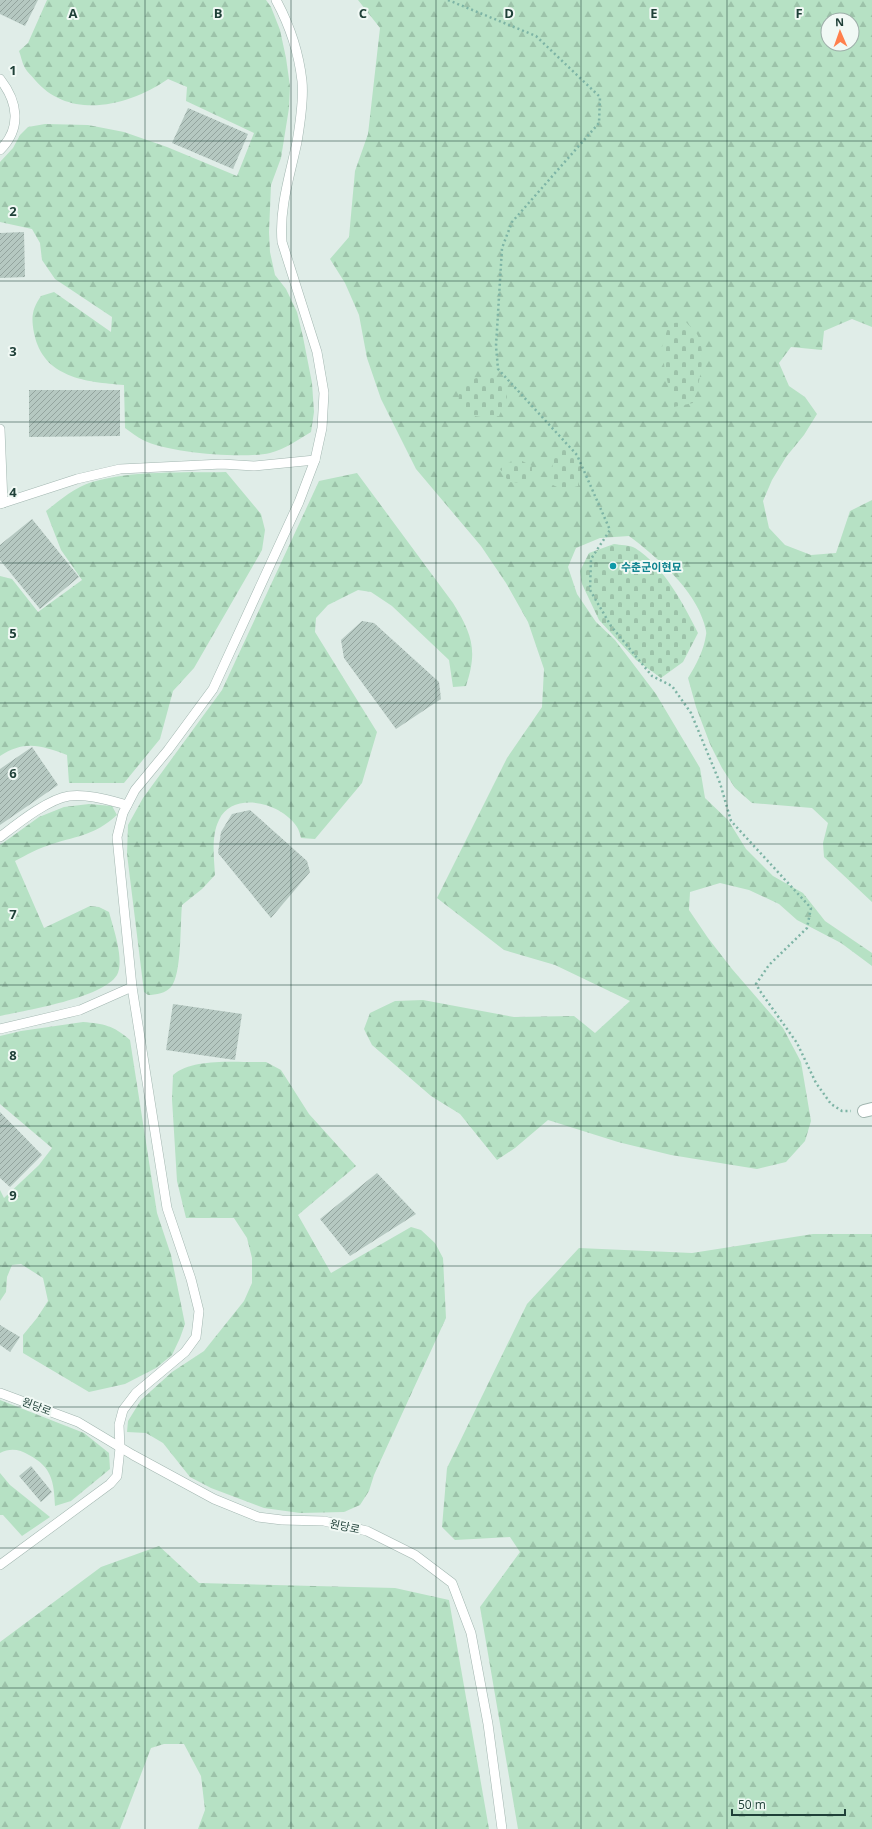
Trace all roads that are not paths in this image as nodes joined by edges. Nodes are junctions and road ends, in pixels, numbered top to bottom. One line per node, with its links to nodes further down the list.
1 (276, 0): 5 (lane)
2 (0, 79): 3 (lane)
3 (0, 150)
4 (0, 429): 6 (lane)
5 (315, 460): 6 (lane); 7 (lane)
6 (1, 504)
7 (127, 805): 8 (lane); 9 (lane)
8 (0, 837)
9 (132, 987): 10 (lane); 12 (lane)
10 (0, 1029)
11 (0, 1392): 12 (lane, 원당로)
12 (120, 1448): 13 (lane); 14 (lane, 원당로)
13 (0, 1566)
14 (502, 1829)

